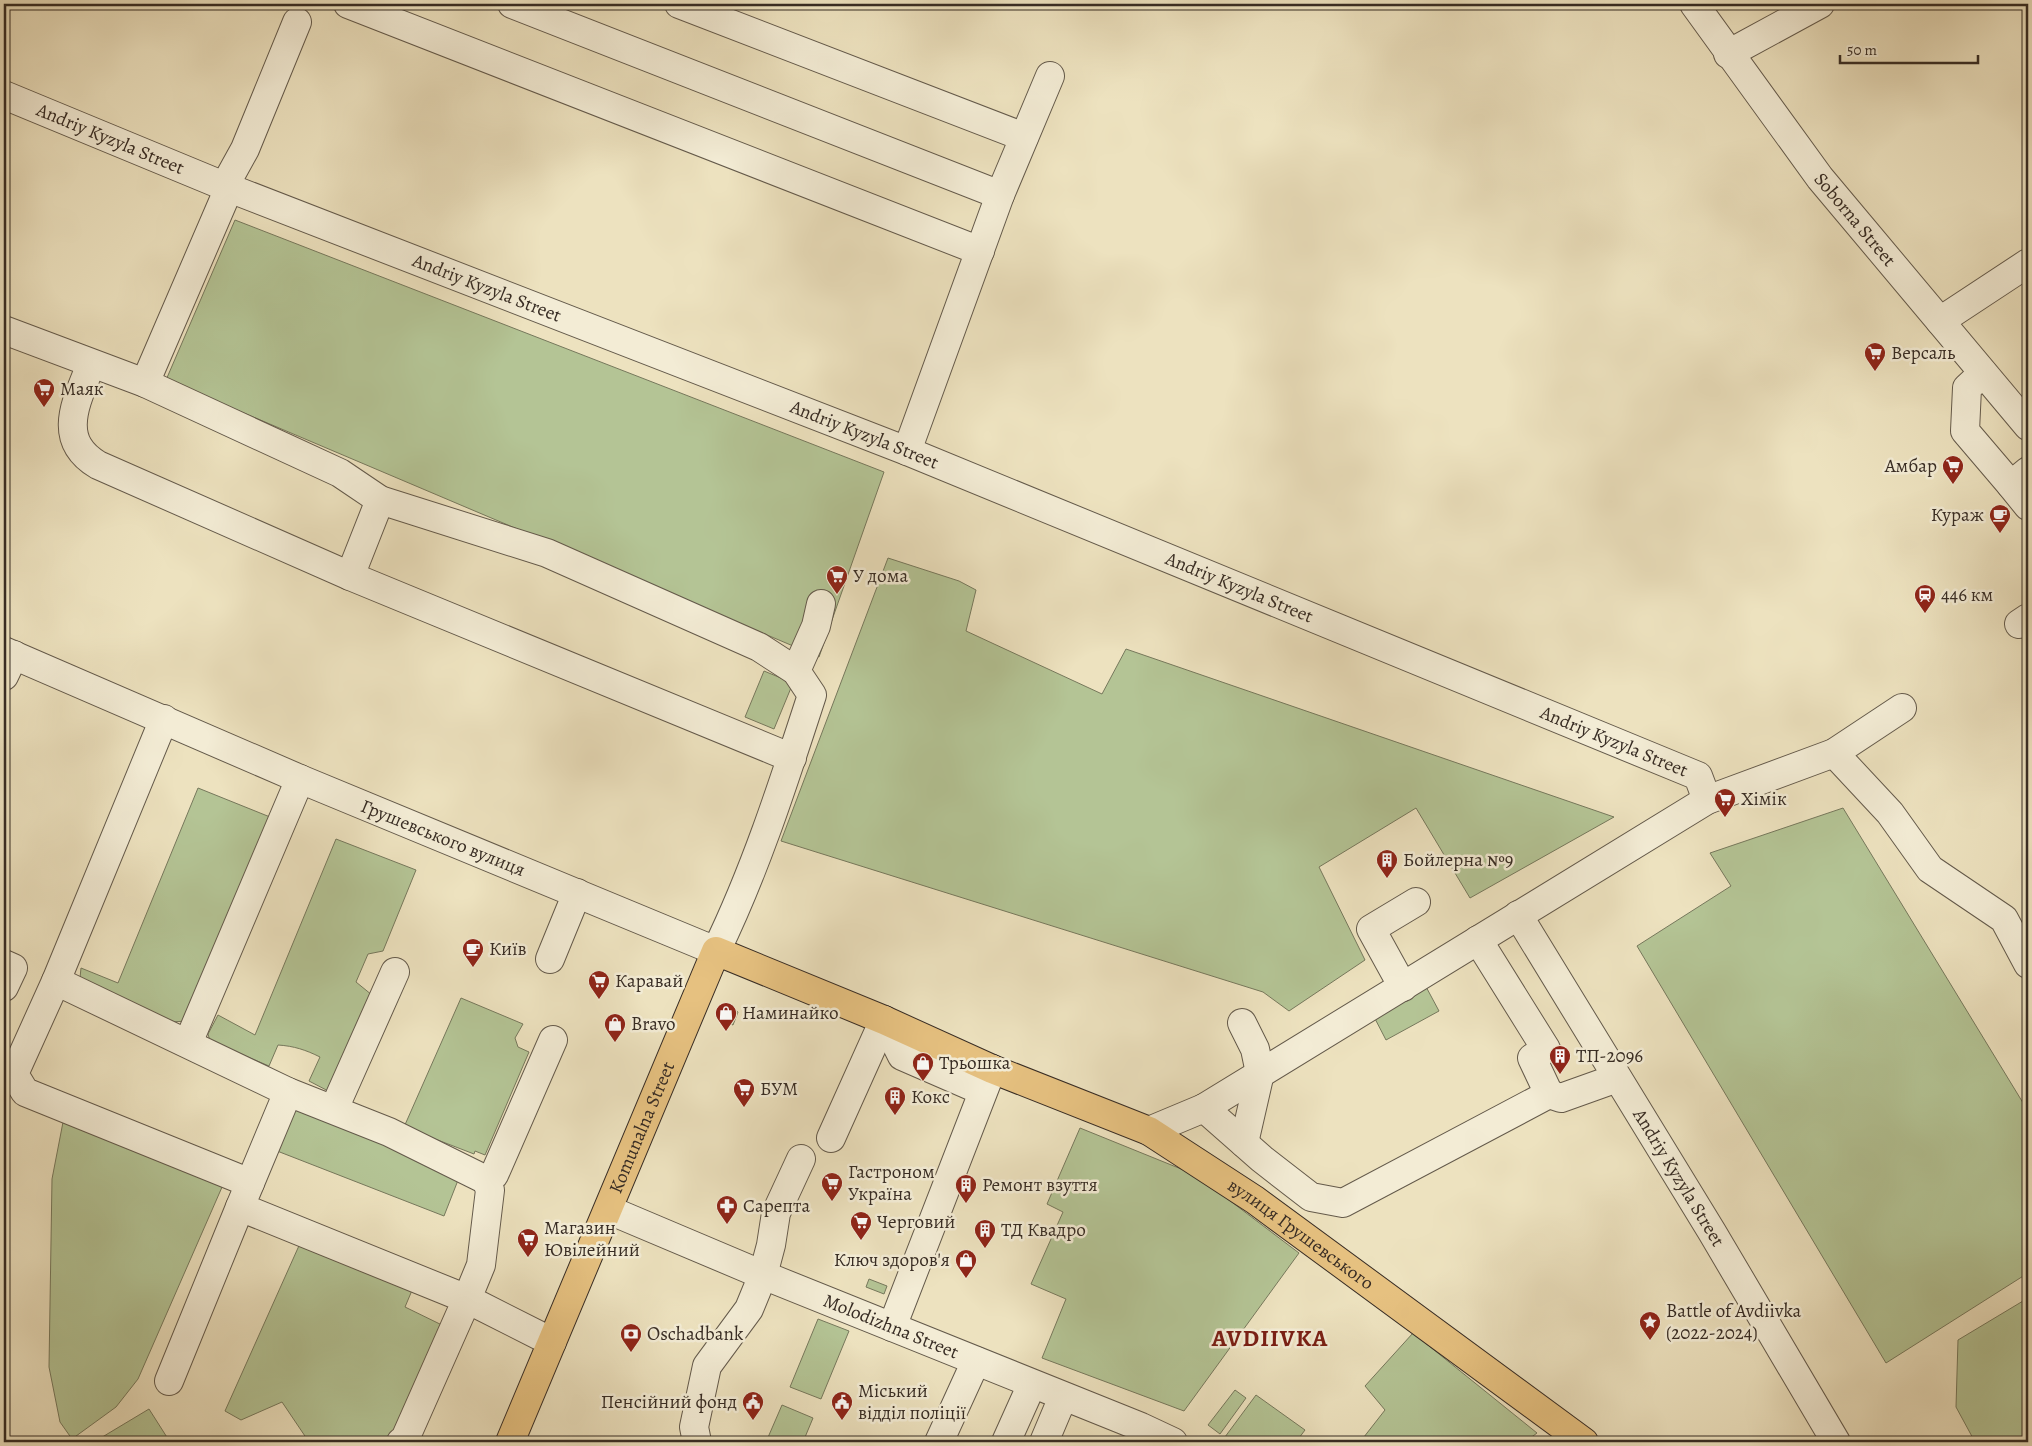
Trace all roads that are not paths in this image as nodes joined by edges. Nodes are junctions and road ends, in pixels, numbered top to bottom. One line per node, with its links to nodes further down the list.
1 (348, 4): 13 (street)
2 (512, 4): 12 (street)
3 (679, 4): 10 (street)
4 (1694, 4): 7 (street, Soborna Street)
5 (1820, 4): 7 (street)
6 (297, 22): 11 (street)
7 (1728, 54): 15 (street, Soborna Street)
8 (1050, 76): 10 (street)
9 (4, 95): 11 (street, Andriy Kyzyla Street)
10 (1024, 137): 12 (street)
11 (230, 188): 19 (street); 21 (street, Andriy Kyzyla Street)
12 (1000, 195): 13 (street)
13 (980, 251): 21 (street)
14 (2028, 263): 15 (street)
15 (1940, 321): 18 (street, Soborna Street)
16 (4, 330): 17 (street)
17 (91, 364): 19 (street); 25 (street)
18 (1983, 374): 20 (street, Soborna Street); 22 (street)
19 (145, 384): 23 (street)
20 (2028, 426)
21 (908, 451): 34 (street, Andriy Kyzyla Street)
22 (2020, 478): 24 (street)
23 (380, 500): 25 (street); 28 (street)
24 (2028, 506)
25 (350, 576): 32 (street)
26 (821, 604): 28 (street)
27 (7, 661): 30 (street, Грушевського вулиця)
28 (796, 671): 32 (street)
29 (1902, 708): 31 (street)
30 (164, 719): 33 (street, Грушевського вулиця); 44 (street)
31 (1834, 754): 34 (street); 42 (street)
32 (792, 758): 39 (street)
33 (300, 779): 35 (street, Грушевського вулиця); 50 (street)
34 (1707, 800): 37 (street)
35 (577, 893): 39 (street, Грушевського вулиця); 40 (street)
36 (1416, 902): 46 (street)
37 (1518, 915): 38 (street); 53 (street, Andriy Kyzyla Street)
38 (1478, 940): 46 (street); 55 (street)
39 (716, 950): 47 (main road, Грушевського вулиця); 64 (main road, Komunalna Street)
40 (550, 959)
41 (4, 964): 45 (street)
42 (2028, 964)
43 (396, 972): 57 (street)
44 (56, 981): 50 (street); 63 (street)
45 (4, 987)
46 (1402, 987): 52 (street)
47 (884, 1020): 51 (main road, Грушевського вулиця); 59 (street)
48 (1242, 1023): 52 (street)
49 (553, 1040): 62 (street)
50 (188, 1043): 54 (street)
51 (992, 1069): 58 (main road, вулиця Грушевського); 67 (street)
52 (1260, 1072): 56 (street); 60 (street)
53 (1618, 1078): 55 (street); 82 (street, Andriy Kyzyla Street)
54 (288, 1092): 57 (street); 63 (street)
55 (1549, 1094): 60 (street)
56 (1204, 1108): 58 (street); 60 (street)
57 (334, 1109): 62 (street)
58 (1149, 1131): 81 (main road, вулиця Грушевського)
59 (831, 1138)
60 (1244, 1143)
61 (801, 1159): 65 (street)
62 (486, 1180): 66 (street)
63 (245, 1195): 66 (street); 70 (street)
64 (609, 1210): 65 (street, Molodizhna Street); 68 (main road, Komunalna Street)
65 (763, 1275): 67 (street, Molodizhna Street); 76 (street)
66 (467, 1299): 68 (street); 74 (street)
67 (892, 1327): 69 (street, Molodizhna Street)
68 (552, 1342): 75 (main road, Komunalna Street)
69 (976, 1361): 71 (street, Molodizhna Street); 77 (street)
70 (168, 1381)
71 (1032, 1384): 72 (street, Molodizhna Street); 78 (street)
72 (1063, 1396): 73 (street, Molodizhna Street); 79 (street)
73 (1138, 1434): 80 (street, Molodizhna Street)
74 (401, 1442)
75 (510, 1442)
76 (697, 1442)
77 (939, 1442)
78 (1006, 1442)
79 (1044, 1442)
80 (1173, 1442)
81 (1584, 1442)
82 (1836, 1442)

